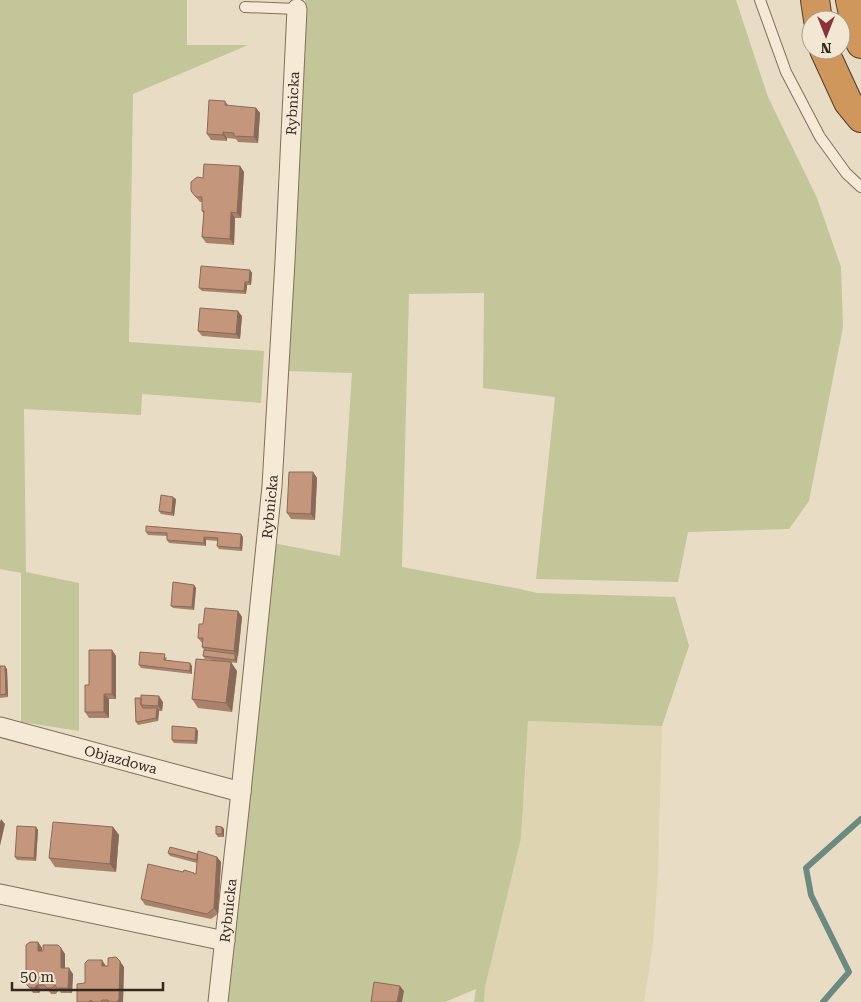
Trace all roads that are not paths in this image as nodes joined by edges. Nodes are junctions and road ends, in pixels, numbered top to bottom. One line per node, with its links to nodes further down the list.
1 (760, 0): 8 (lane)
2 (850, 0): 5 (highway)
3 (245, 7): 4 (lane)
4 (297, 10): 10 (street, Rybnicka)
5 (861, 44)
6 (829, 60): 7 (highway)
7 (861, 118)
8 (861, 187)
9 (0, 727): 10 (street, Objazdowa)
10 (241, 792): 12 (street, Rybnicka)
11 (0, 894): 12 (street)
12 (225, 941): 13 (street, Rybnicka)
13 (218, 1002)

